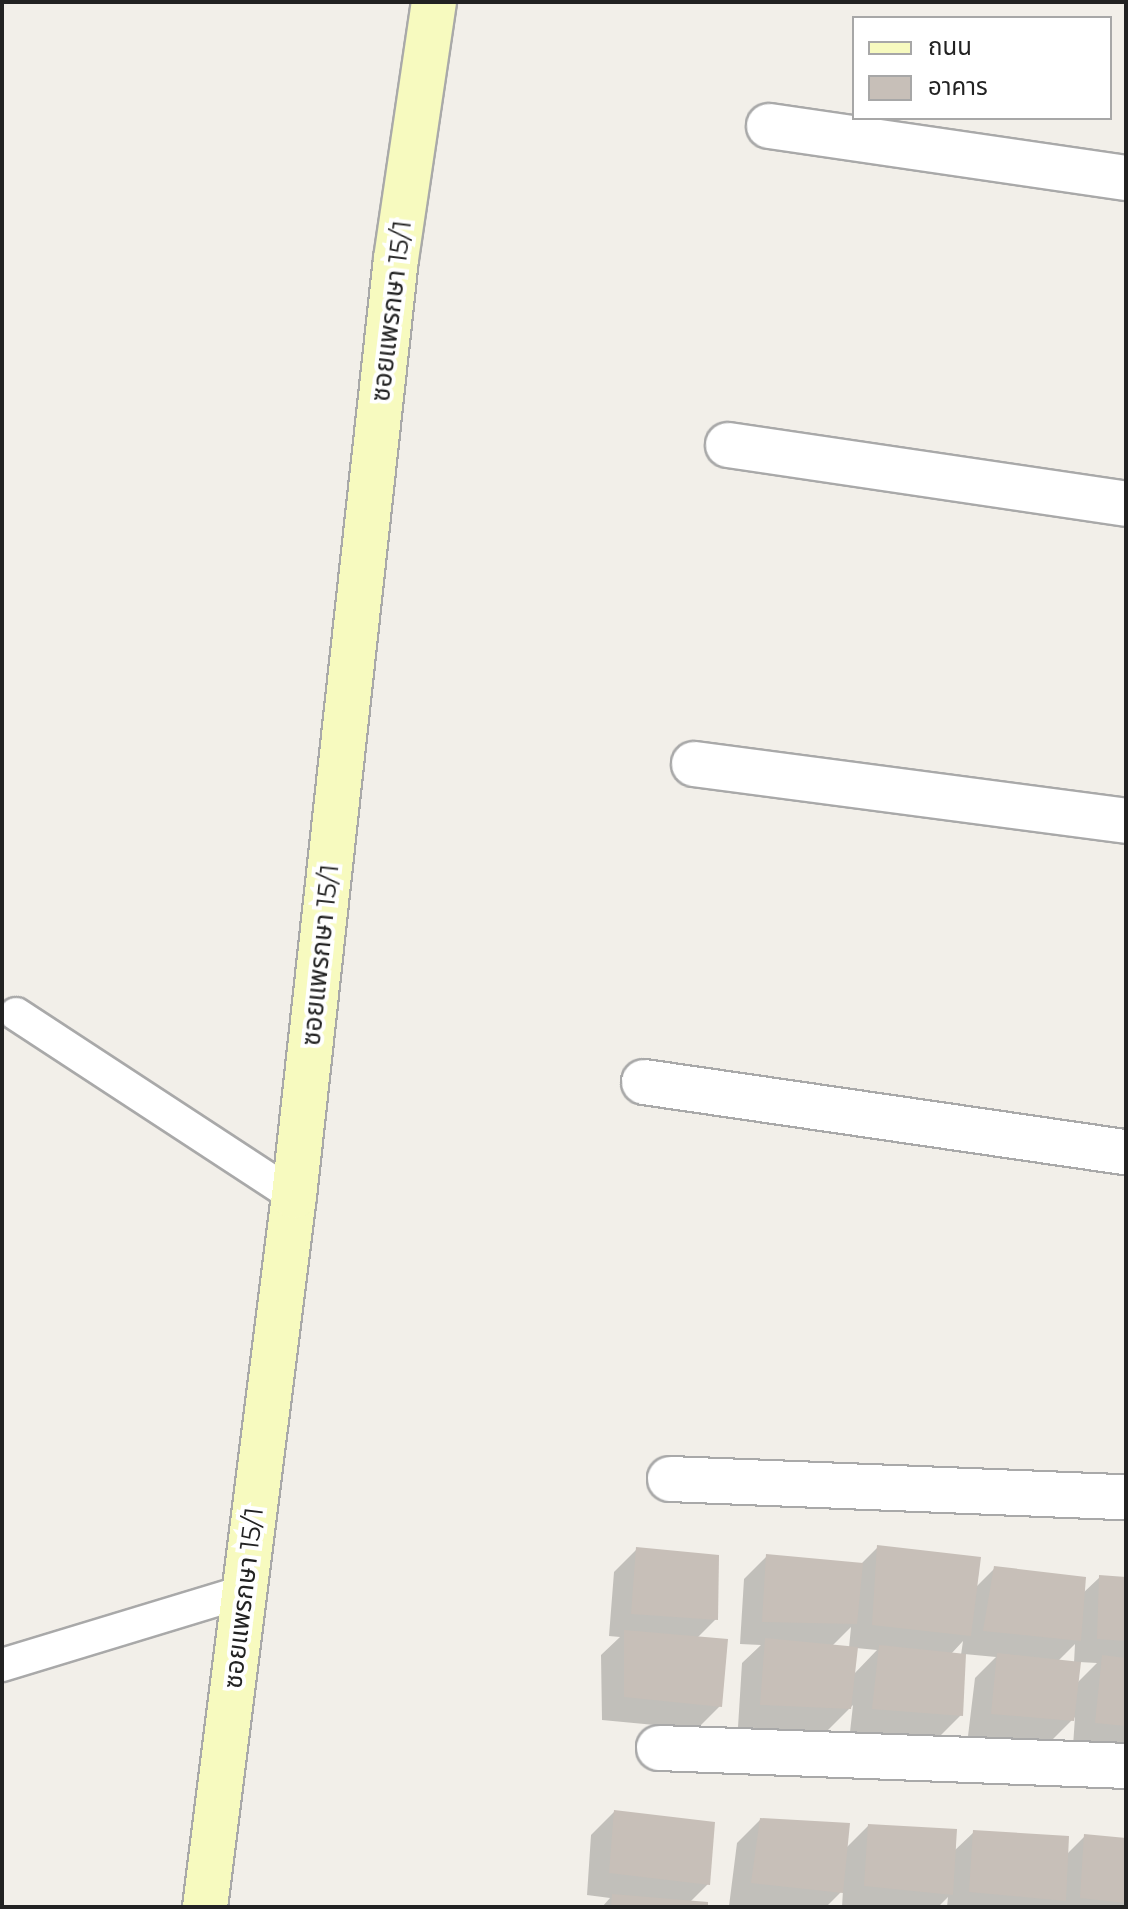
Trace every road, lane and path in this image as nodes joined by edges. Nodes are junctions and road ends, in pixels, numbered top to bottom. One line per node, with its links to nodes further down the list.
1 (434, 2): 11 (street, ซอยแพรกษา 15/1)
2 (769, 126): 3 (street)
3 (1126, 178)
4 (728, 445): 5 (street)
5 (1126, 504)
6 (694, 764): 7 (street)
7 (1126, 821)
8 (16, 1014): 11 (lane)
9 (644, 1082): 10 (street)
10 (1126, 1152)
11 (294, 1196): 14 (street, ซอยแพรกษา 15/1)
12 (670, 1479): 13 (street)
13 (1126, 1497)
14 (246, 1591): 15 (lane); 18 (street, ซอยแพรกษา 15/1)
15 (2, 1665)
16 (659, 1748): 17 (street)
17 (1126, 1766)
18 (205, 1907)

